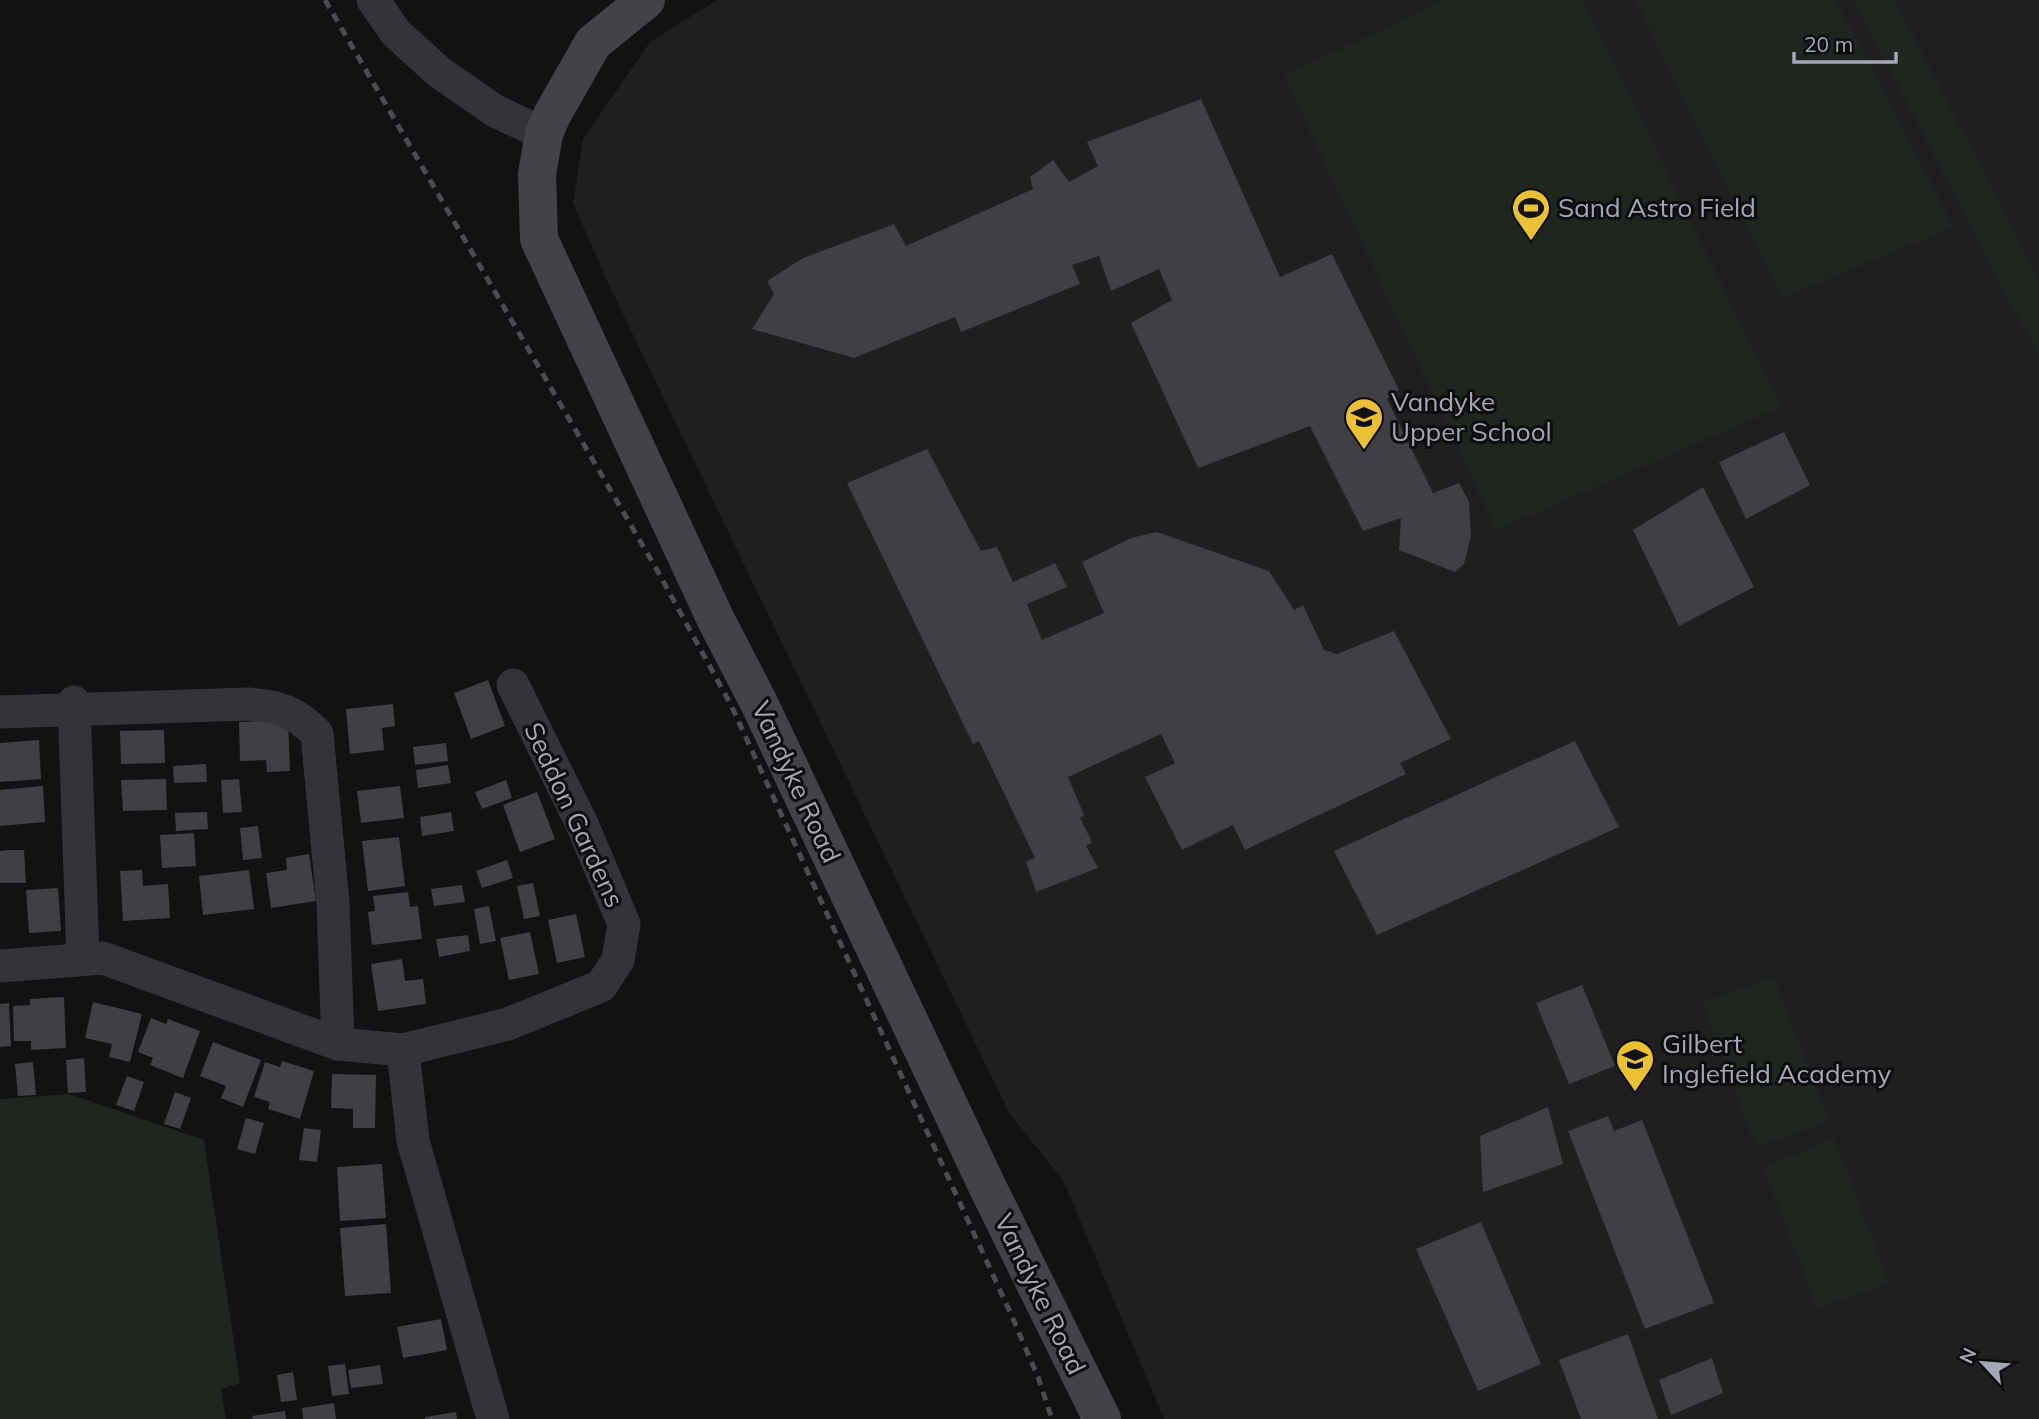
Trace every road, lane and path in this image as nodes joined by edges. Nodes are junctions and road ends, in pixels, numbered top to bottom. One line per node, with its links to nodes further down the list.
1 (373, 0): 3 (street)
2 (646, 0): 3 (street, Vandyke Road)
3 (544, 134): 12 (street, Vandyke Road)
4 (513, 685): 10 (street, Seddon Gardens)
5 (74, 706): 6 (street); 7 (street); 9 (street)
6 (0, 712)
7 (83, 959): 8 (street, Seddon Gardens); 9 (street, Seddon Gardens)
8 (0, 967)
9 (338, 1044): 10 (street, Seddon Gardens)
10 (403, 1050): 11 (street)
11 (494, 1419)
12 (1102, 1419)

